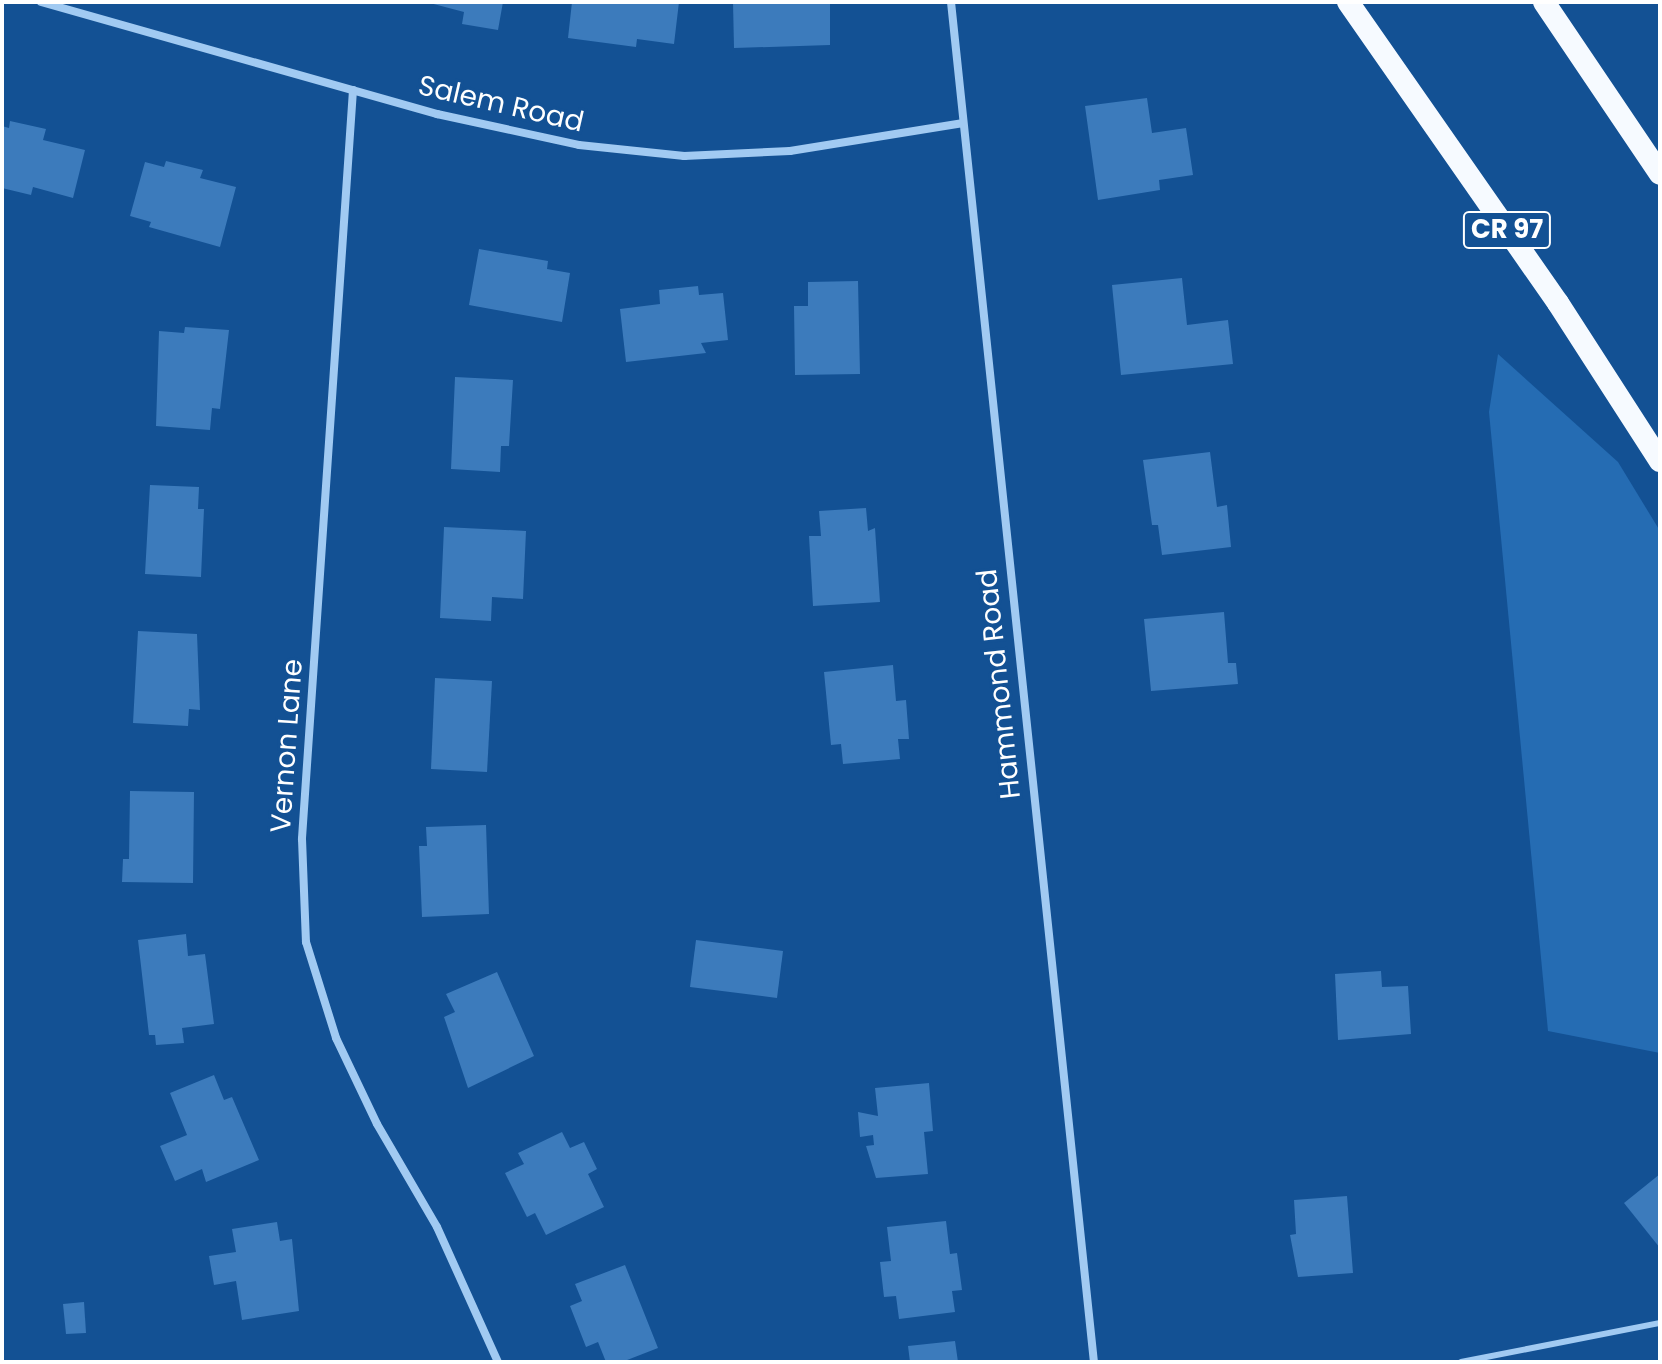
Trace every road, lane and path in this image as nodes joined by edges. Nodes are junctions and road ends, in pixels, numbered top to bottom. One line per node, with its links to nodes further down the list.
1 (41, 2): 6 (street, Salem Road)
2 (96, 2): 6 (street)
3 (951, 2): 8 (street, Hammond Road)
4 (1348, 2): 10 (highway, CR 97)
5 (1544, 2): 9 (highway)
6 (93, 13): 7 (street, Salem Road)
7 (353, 90): 8 (street, Salem Road); 12 (street, Vernon Lane)
8 (962, 123): 13 (street, Hammond Road)
9 (1660, 174)
10 (1660, 461)
11 (1660, 1323): 14 (lane)
12 (498, 1362)
13 (1094, 1362)
14 (1461, 1362)

